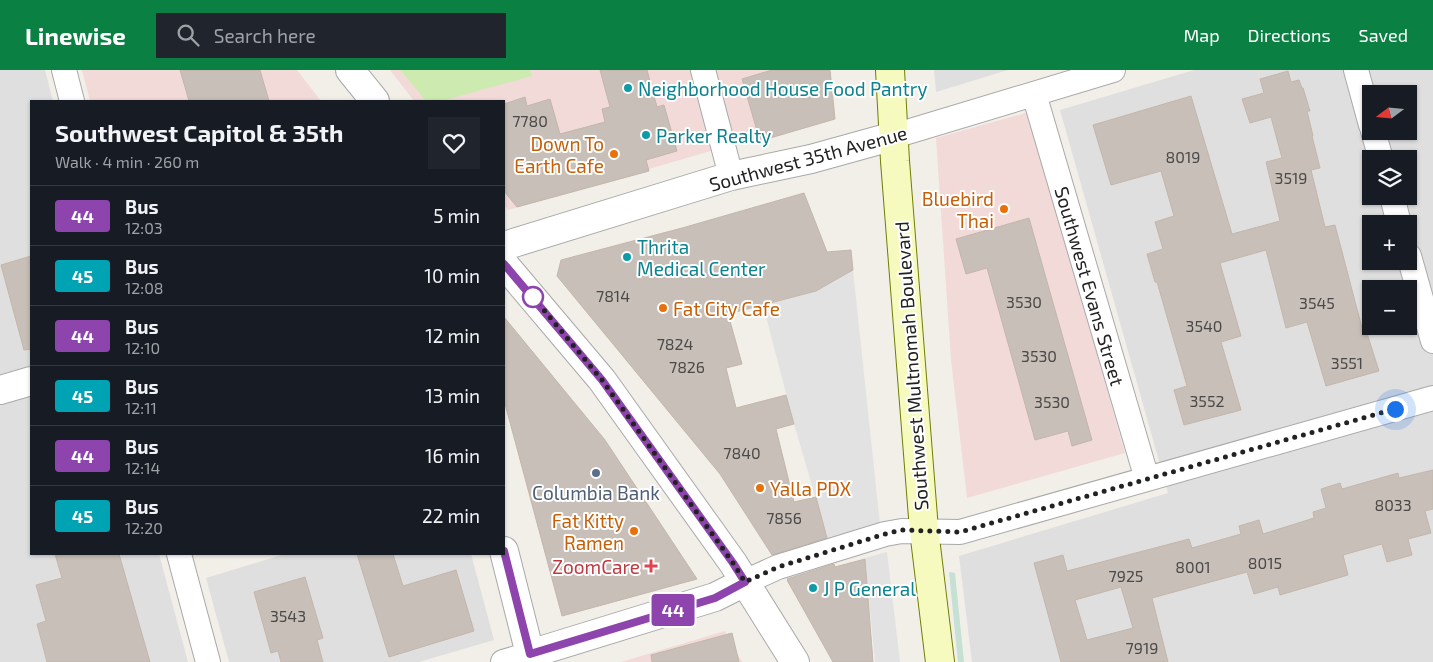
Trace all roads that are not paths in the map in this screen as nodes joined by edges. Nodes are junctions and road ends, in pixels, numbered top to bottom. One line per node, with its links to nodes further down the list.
1 (64, 70): 9 (street)
2 (350, 70): 10 (street)
3 (703, 70): 12 (street)
4 (890, 70): 11 (main road, Southwest Multnomah Boulevard)
5 (1113, 70): 8 (street, Southwest 35th Avenue)
6 (1356, 70): 7 (street)
7 (1362, 92)
8 (1034, 94): 11 (street, Southwest 35th Avenue); 20 (street, Southwest Evans Street)
9 (72, 100)
10 (374, 100)
11 (894, 136): 12 (street, Southwest 35th Avenue); 21 (main road, Southwest Multnomah Boulevard)
12 (731, 176): 13 (street, Southwest 35th Avenue)
13 (505, 246)
14 (505, 265): 24 (street)
15 (1413, 270): 16 (street)
16 (1433, 341)
17 (30, 381): 18 (street)
18 (0, 390)
19 (1433, 398): 20 (street)
20 (1147, 479): 21 (street)
21 (924, 530): 24 (street); 29 (main road, Southwest Multnomah Boulevard)
22 (179, 555): 27 (street)
23 (505, 555): 25 (street)
24 (745, 582): 25 (street); 26 (street)
25 (531, 658): 28 (street)
26 (790, 659)
27 (208, 662)
28 (502, 662)
29 (940, 662)

